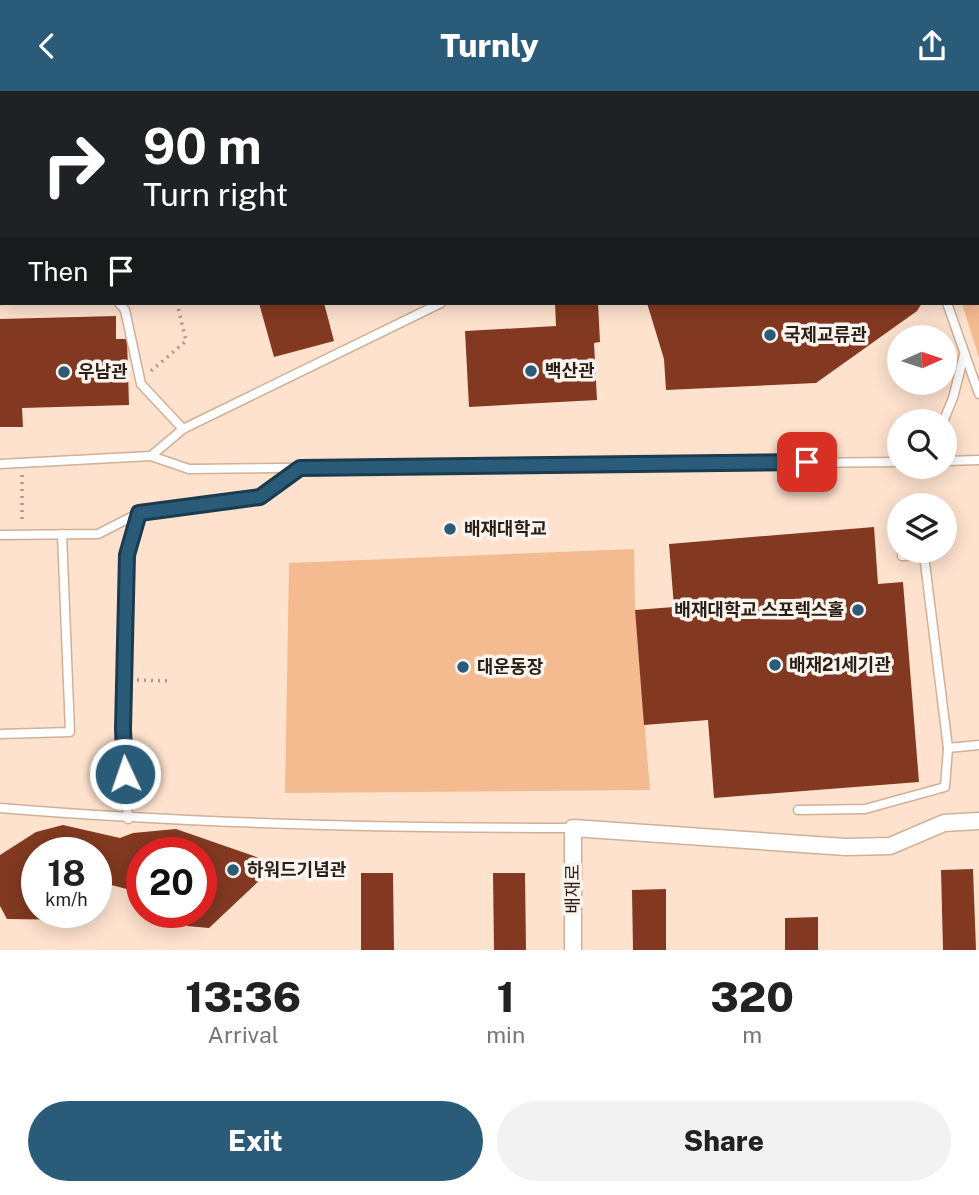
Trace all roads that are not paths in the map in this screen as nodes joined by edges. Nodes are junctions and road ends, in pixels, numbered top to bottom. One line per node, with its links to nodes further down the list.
1 (121, 305): 7 (lane)
2 (437, 305): 7 (lane)
3 (948, 305): 4 (lane)
4 (964, 355): 5 (lane); 6 (lane)
5 (979, 394)
6 (948, 409)
7 (183, 429): 8 (lane)
8 (151, 456): 12 (lane); 13 (lane)
9 (979, 460): 10 (lane)
10 (957, 461)
11 (887, 462): 13 (lane)
12 (0, 464)
13 (300, 468): 14 (lane)
14 (139, 513): 15 (lane); 23 (lane)
15 (62, 534): 16 (lane); 18 (lane)
16 (0, 535)
17 (925, 563): 20 (lane)
18 (0, 734)
19 (979, 745): 20 (lane)
20 (948, 748): 22 (lane)
21 (0, 808): 23 (lane)
22 (798, 810)
23 (128, 818): 25 (lane)
24 (979, 821): 25 (street)
25 (573, 828): 26 (street, 배재로)
26 (573, 950)

